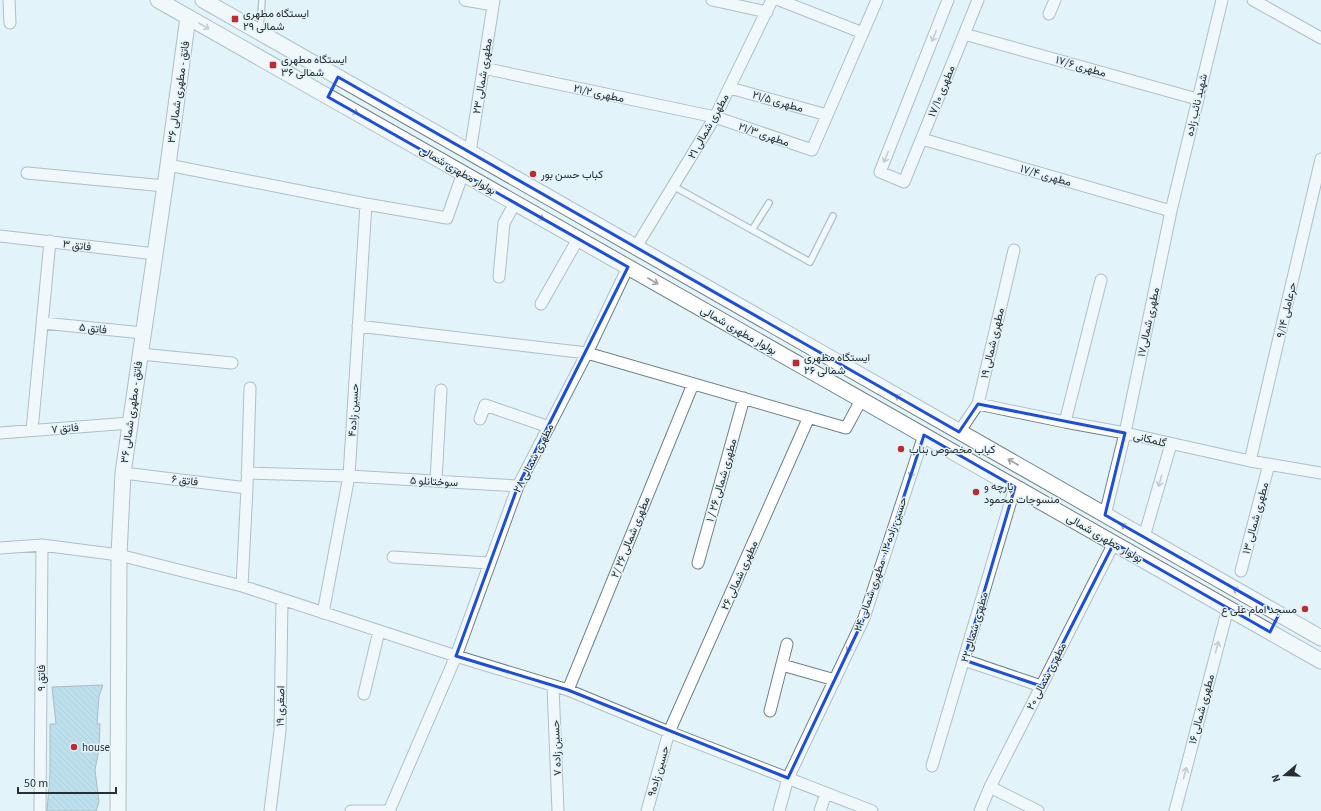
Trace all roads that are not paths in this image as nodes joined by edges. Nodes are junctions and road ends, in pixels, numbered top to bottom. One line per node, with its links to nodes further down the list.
1 (9, 0): 19 (street)
2 (158, 0): 18 (main road, بولوار مطهری شمالی)
3 (203, 0): 20 (main road, بولوار مطهری شمالی)
4 (262, 0): 20 (lane)
5 (465, 0): 15 (street)
6 (712, 0): 16 (street)
7 (772, 0): 16 (street, مطهری شمالی ۲۱)
8 (780, 0): 21 (street)
9 (877, 0): 21 (street)
10 (948, 0): 31 (street, مطهری ۱۷/۱۰, one-way to 31)
11 (978, 0): 22 (street, مطهری ۱۷/۱۰)
12 (1055, 0): 17 (street)
13 (1222, 0): 28 (street, شهید نائب زاده)
14 (1253, 0): 23 (street)
15 (494, 3): 24 (street, مطهری شمالی ۲۳)
16 (767, 12): 26 (street, مطهری شمالی ۲۱)
17 (1049, 14)
18 (188, 17): 27 (main road, بولوار مطهری شمالی, one-way to 27); 34 (main road, فاتق - مطهری شمالی ۳۶)
19 (10, 23)
20 (260, 33): 25 (main road, بولوار مطهری شمالی)
21 (863, 33): 29 (street)
22 (964, 34): 28 (street, مطهری ۱۷/۶); 31 (street, مطهری ۱۷/۱۰)
23 (1321, 38)
24 (483, 68): 30 (street, مطهری ۲۱/۲); 32 (street, مطهری شمالی ۲۳)
25 (338, 77): 27 (main road); 32 (main road, بولوار مطهری شمالی)
26 (730, 88): 29 (street, مطهری ۲۱/۵); 30 (street, مطهری شمالی ۲۱)
27 (328, 97): 36 (main road, بولوار مطهری شمالی, one-way to 36)
28 (1197, 99): 42 (street, شهید نائب زاده)
29 (827, 115): 30 (street, مطهری ۲۱/۳)
30 (715, 117): 38 (street, مطهری شمالی ۲۱)
31 (922, 139): 42 (street, مطهری ۱۷/۴)
32 (470, 152): 48 (main road, بولوار مطهری شمالی)
33 (1321, 159): 78 (street, حرعاملی ۹/۱۴)
34 (168, 164): 37 (main road, فاتق - مطهری شمالی ۳۶); 41 (street)
35 (27, 173): 37 (street)
36 (463, 173): 39 (main road, بولوار مطهری شمالی); 41 (street)
37 (164, 186): 50 (main road, فاتق - مطهری شمالی ۳۶)
38 (673, 186): 44 (lane); 48 (street, مطهری شمالی ۲۱)
39 (515, 203): 46 (main road, بولوار مطهری شمالی, one-way to 46); 52 (street)
40 (769, 203): 44 (lane)
41 (366, 204): 56 (street, حسین زاده۴)
42 (1171, 211): 75 (street, مطهری شمالی۱۷)
43 (833, 216): 44 (lane)
44 (752, 230)
45 (0, 236): 47 (street, فاتق ۳)
46 (578, 239): 51 (main road, بولوار مطهری شمالی); 54 (street)
47 (50, 241): 50 (street, فاتق ۳); 55 (street)
48 (636, 247): 74 (main road, بولوار مطهری شمالی, one-way to 48)
49 (1014, 250): 66 (street, مطهری شمالی ۱۹)
50 (155, 254): 57 (main road, فاتق - مطهری شمالی ۳۶)
51 (628, 267): 58 (street, مطهری شمالی ۲۸); 65 (main road, بولوار مطهری شمالی, one-way to 65)
52 (499, 277)
53 (1101, 280): 69 (street)
54 (541, 304)
55 (43, 323): 57 (street, فاتق ۵); 72 (street)
56 (358, 326): 58 (street); 83 (street, حسین زاده۴)
57 (143, 333): 59 (main road, فاتق - مطهری شمالی ۳۶)
58 (587, 353): 61 (street); 71 (street, مطهری شمالی ۲۸)
59 (140, 354): 60 (street); 70 (main road, فاتق - مطهری شمالی ۳۶)
60 (232, 363)
61 (693, 384): 64 (street); 114 (street, مطهری شمالی ۲۶ /۲)
62 (250, 388): 81 (street)
63 (441, 390): 84 (street)
64 (744, 398): 67 (street); 96 (street, مطهری شمالی ۲۶ / ۱)
65 (861, 400): 67 (street); 76 (main road, بولوار مطهری شمالی)
66 (978, 404): 69 (street, گلمکانی); 74 (street, مطهری شمالی ۱۹)
67 (810, 417): 117 (street, مطهری شمالی ۲۶)
68 (480, 419): 71 (street)
69 (1065, 422): 75 (street, گلمکانی)
70 (130, 423): 72 (street, فاتق ۷); 80 (main road, فاتق - مطهری شمالی ۳۶)
71 (549, 427): 85 (street, مطهری شمالی ۲۸)
72 (32, 430): 73 (street, فاتق ۷)
73 (0, 432)
74 (959, 432): 88 (main road, بولوار مطهری شمالی, one-way to 74)
75 (1125, 433): 77 (street, گلمکانی); 88 (street, مطهری شمالی۱۷)
76 (924, 435): 86 (main road, بولوار مطهری شمالی); 111 (street, حسین زاده ۱۲ - مطهری شمالی ۲۴, one-way to 111)
77 (1171, 444): 78 (street, گلمکانی); 89 (street, one-way to 89)
78 (1250, 461): 79 (street, گلمکانی)
79 (1269, 464): 82 (street, گلمکانی); 97 (street, مطهری شمالی ۱۳)
80 (122, 473): 87 (street, فاتق ۶); 93 (main road, فاتق - مطهری شمالی ۳۶)
81 (247, 473): 83 (street, سوختانلو ۵); 87 (street)
82 (1321, 473)
83 (349, 476): 84 (street, سوختانلو ۵); 101 (street, حسین زاده۴)
84 (436, 481): 85 (street, سوختانلو ۵)
85 (518, 486): 95 (street, مطهری شمالی ۲۸)
86 (1015, 487): 90 (main road, بولوار مطهری شمالی); 108 (street, مطهری شمالی۲۲)
87 (247, 488): 98 (street)
88 (1105, 515): 89 (main road, بولوار مطهری شمالی, one-way to 88)
89 (1144, 537): 102 (main road, بولوار مطهری شمالی, one-way to 89)
90 (1114, 543): 100 (main road, بولوار مطهری شمالی); 113 (street, مطهری شمالی ۲۰)
91 (42, 545): 92 (street); 93 (street); 123 (street, فاتق ۹)
92 (0, 548)
93 (120, 555): 98 (street); 124 (main road, فاتق - مطهری شمالی ۳۶)
94 (393, 557): 95 (street)
95 (489, 563): 107 (street, مطهری شمالی ۲۸)
96 (698, 563)
97 (1241, 571)
98 (242, 586): 99 (street)
99 (282, 600): 101 (street); 125 (street, اصغری ۱۹)
100 (1228, 608): 104 (main road, بولوار مطهری شمالی); 135 (street, مطهری شمالی ۱۶, one-way to 100)
101 (322, 613): 103 (street)
102 (1279, 614): 104 (main road); 105 (main road, بولوار مطهری شمالی)
103 (379, 631): 107 (street); 115 (street)
104 (1270, 632): 109 (main road, بولوار مطهری شمالی)
105 (1321, 638)
106 (787, 644): 110 (street)
107 (456, 656): 112 (street); 127 (street, مطهری شمالی ۲۸)
108 (964, 660): 113 (street); 118 (street, مطهری شمالی۲۲)
109 (1321, 661)
110 (782, 665): 111 (street); 116 (street)
111 (834, 680): 119 (street, حسین زاده ۱۲ - مطهری شمالی ۲۴)
112 (553, 686): 114 (street); 128 (street, حسین زاده ۷)
113 (1041, 686): 120 (street, مطهری شمالی ۲۰)
114 (568, 690): 117 (street)
115 (364, 694)
116 (770, 711)
117 (669, 732): 119 (street); 129 (street, حسین زاده۹)
118 (932, 766)
119 (788, 778): 121 (street); 130 (street, حسین زاده ۱۲ - مطهری شمالی ۲۴)
120 (990, 788): 133 (street, مطهری شمالی ۲۰); 134 (street)
121 (826, 793): 122 (street); 131 (street)
122 (860, 809): 132 (street)
123 (40, 811)
124 (118, 811)
125 (270, 811)
126 (350, 811): 127 (street)
127 (389, 811)
128 (558, 811)
129 (647, 811)
130 (779, 811)
131 (820, 811)
132 (872, 811)
133 (980, 811)
134 (1038, 811)
135 (1175, 811)

